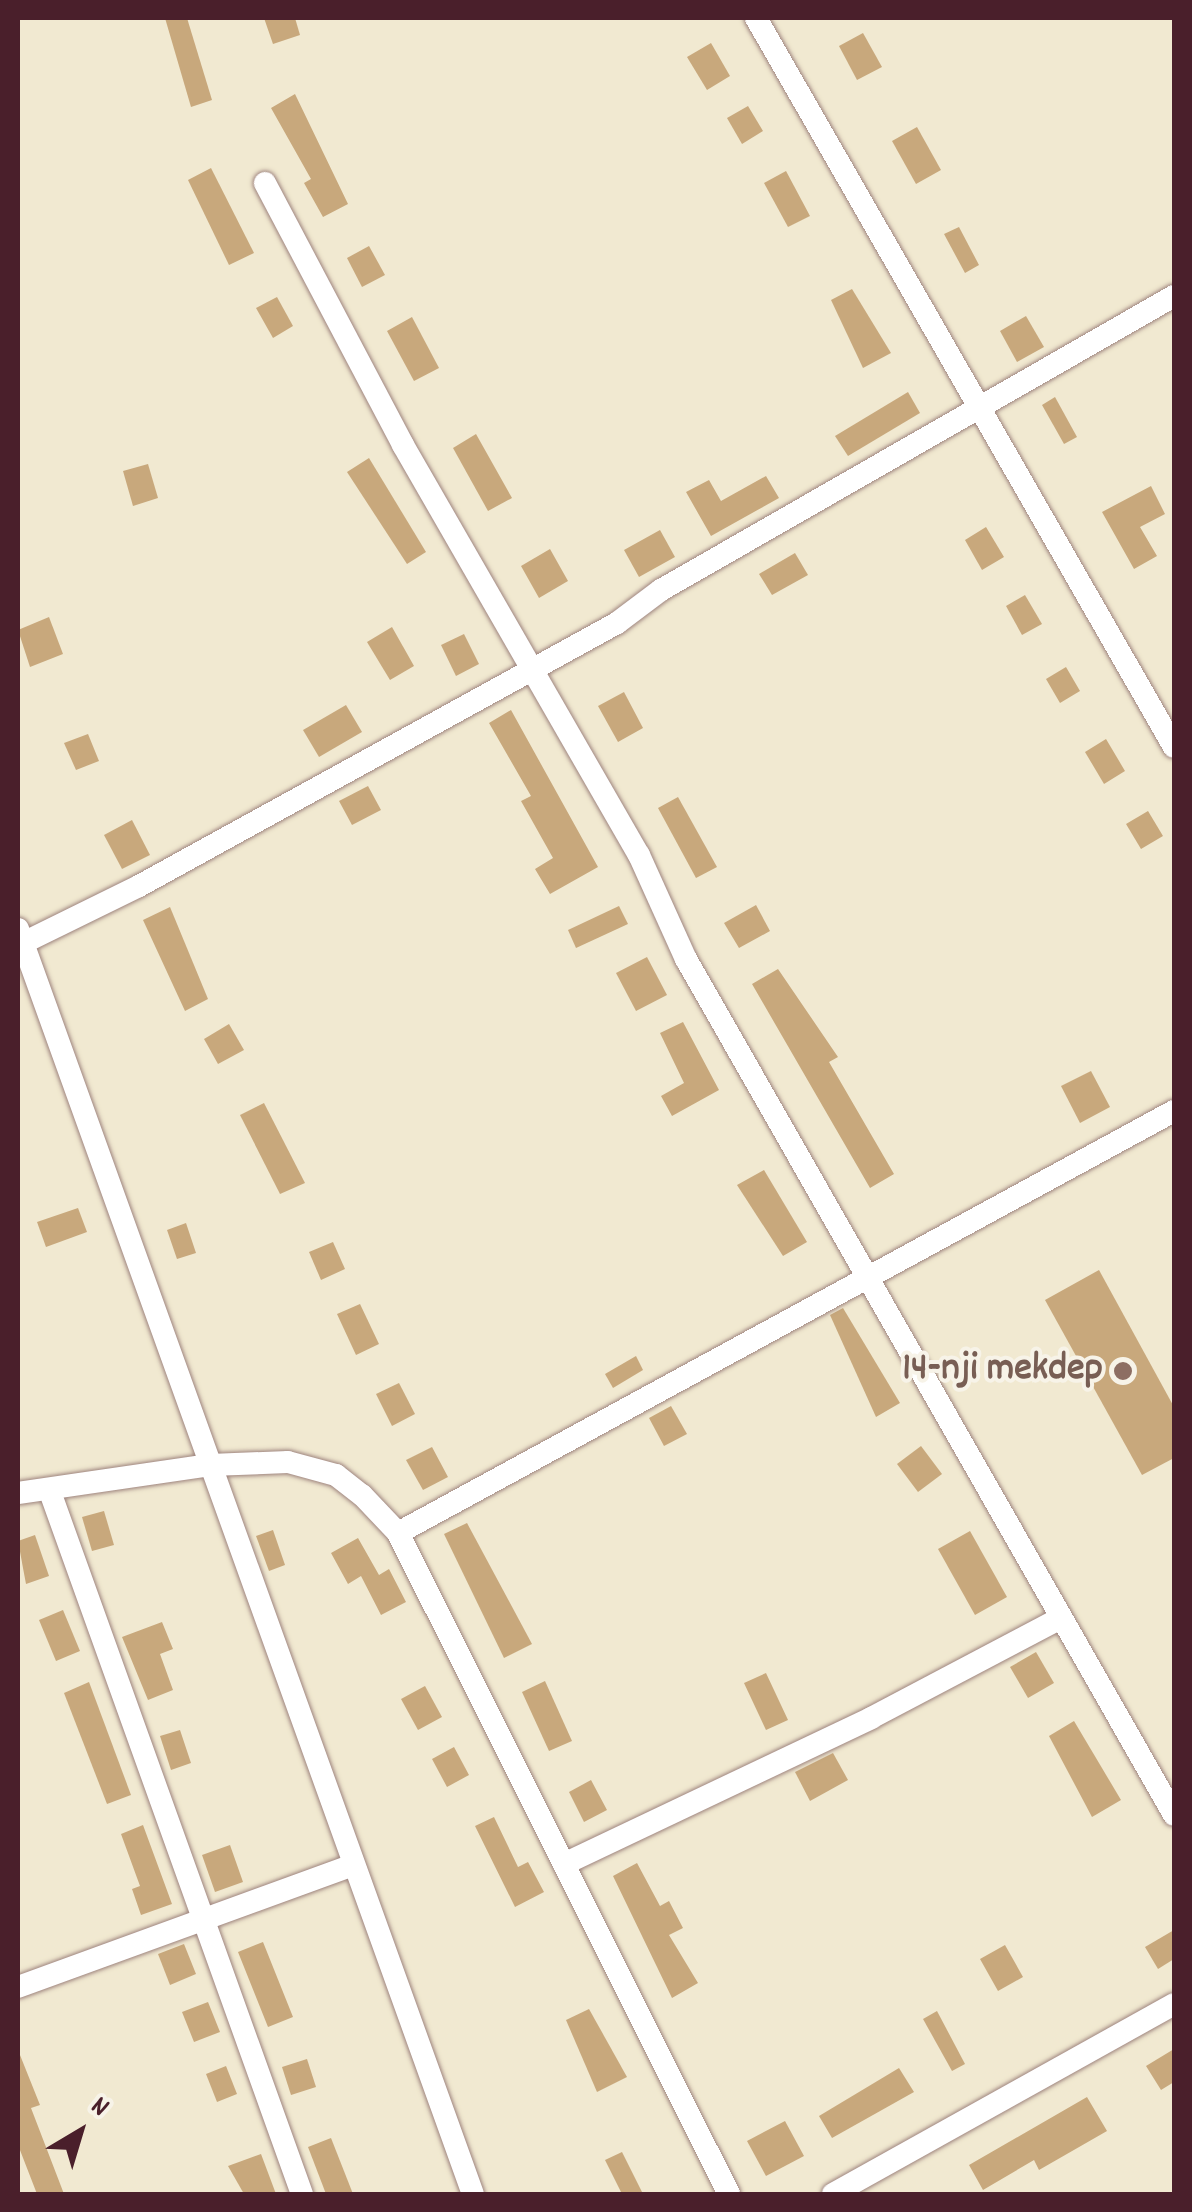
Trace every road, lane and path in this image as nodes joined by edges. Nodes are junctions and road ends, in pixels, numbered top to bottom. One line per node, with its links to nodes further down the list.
1 (756, 18): 4 (street)
2 (264, 184): 5 (street)
3 (1174, 296): 4 (street)
4 (980, 406): 5 (street); 6 (street)
5 (532, 670): 7 (street); 9 (street)
6 (1174, 747)
7 (20, 936): 10 (street)
8 (1174, 1112): 9 (street)
9 (866, 1278): 13 (street); 14 (street)
10 (210, 1465): 11 (street); 13 (street); 17 (street)
11 (49, 1489): 12 (street); 18 (street)
12 (18, 1494)
13 (398, 1532): 16 (street)
14 (1058, 1620): 15 (street); 16 (street)
15 (1174, 1816)
16 (564, 1864): 23 (street)
17 (353, 1865): 18 (street); 22 (street)
18 (200, 1917): 19 (street); 21 (street)
19 (18, 1987)
20 (1174, 2004): 24 (street)
21 (302, 2194)
22 (473, 2194)
23 (730, 2194)
24 (833, 2194)

